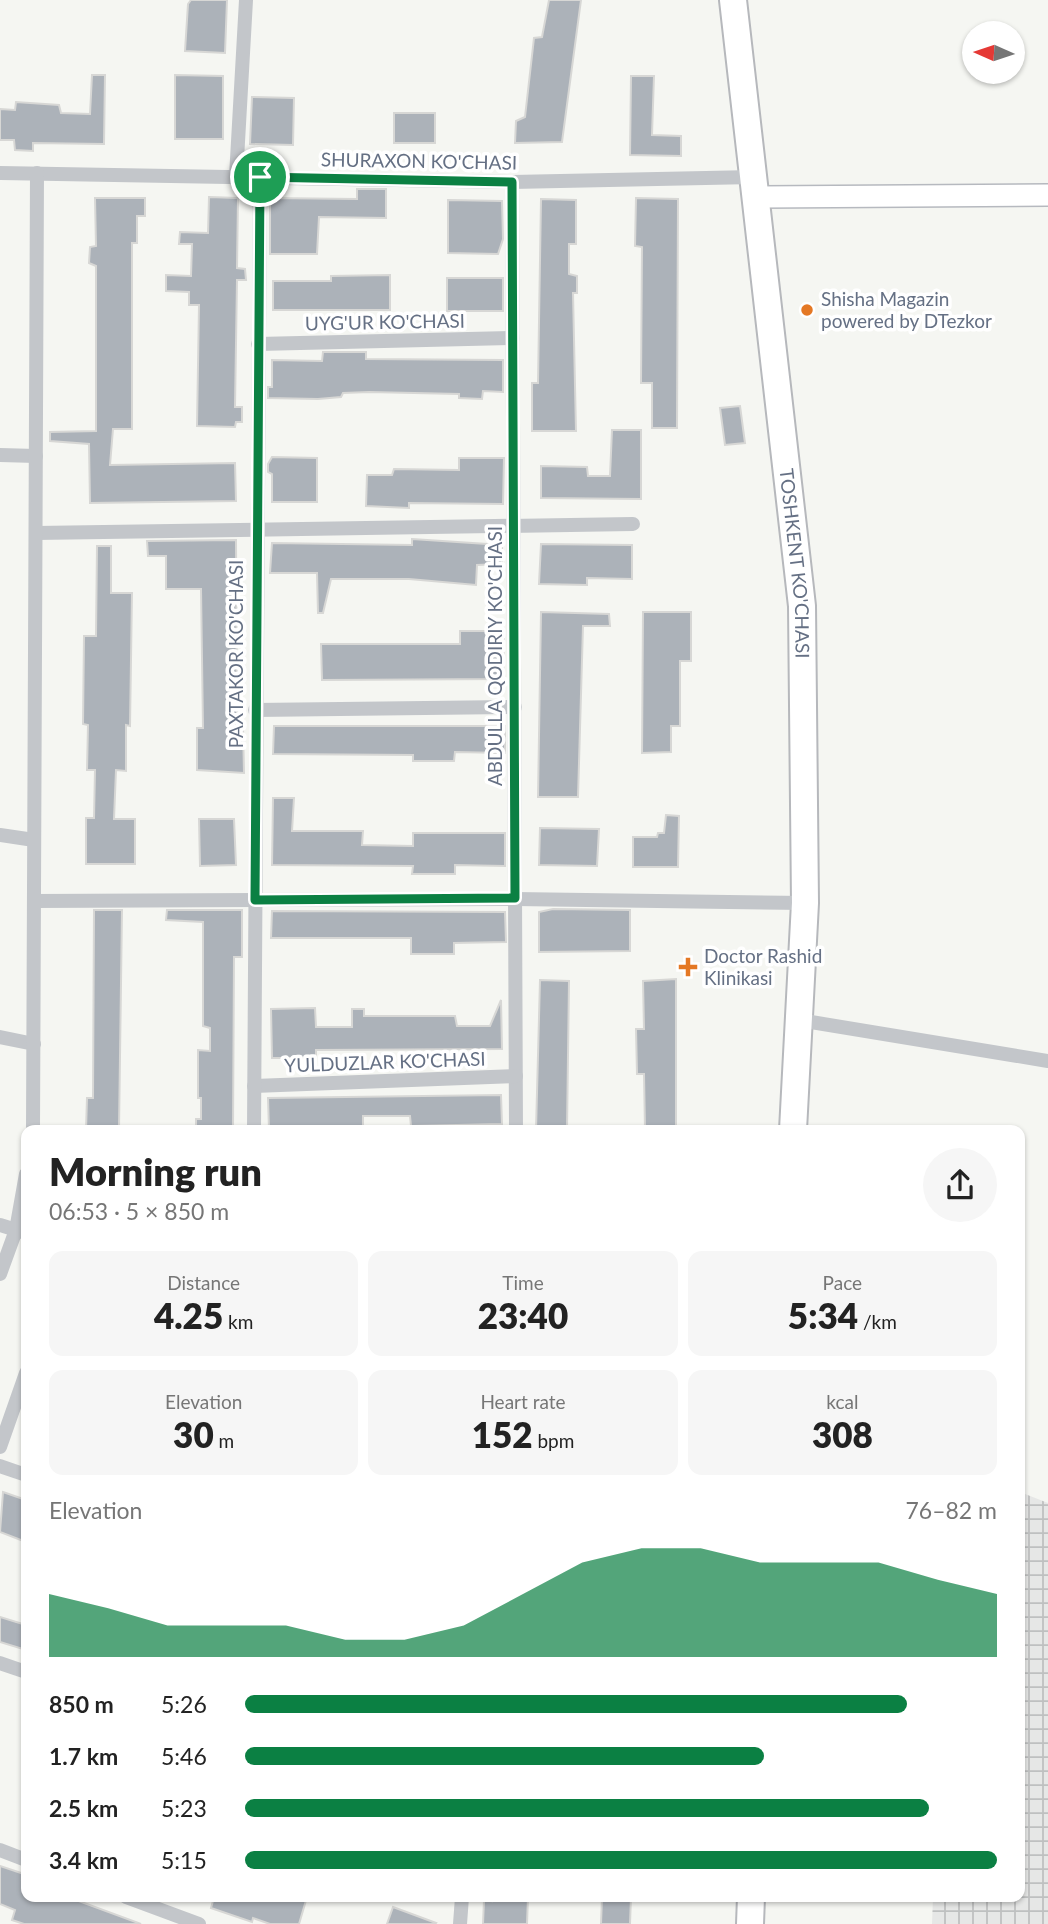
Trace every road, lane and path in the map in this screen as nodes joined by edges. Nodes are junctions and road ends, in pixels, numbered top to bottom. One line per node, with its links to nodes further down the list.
1 (246, 0): 5 (street)
2 (733, 0): 8 (highway, TOSHKENT KO'CHASI)
3 (0, 173): 4 (street, SHURAXON KO'CHASI)
4 (37, 173): 5 (street, SHURAXON KO'CHASI); 13 (street)
5 (236, 177): 6 (street, SHURAXON KO'CHASI)
6 (260, 177): 7 (street, SHURAXON KO'CHASI); 11 (street, PAXTAKOR KO'CHASI)
7 (512, 182): 8 (street, SHURAXON KO'CHASI); 10 (street, ABDULLA QODIRIY KO'CHASI)
8 (756, 187): 9 (street); 25 (highway, TOSHKENT KO'CHASI)
9 (1048, 195)
10 (513, 338): 11 (street, UYG'UR KO'CHASI); 15 (street, ABDULLA QODIRIY KO'CHASI)
11 (258, 344): 16 (street, PAXTAKOR KO'CHASI)
12 (0, 455): 13 (street)
13 (36, 456): 17 (street)
14 (633, 524): 15 (street)
15 (514, 525): 16 (street); 18 (street, ABDULLA QODIRIY KO'CHASI)
16 (256, 529): 17 (street); 19 (street, PAXTAKOR KO'CHASI)
17 (36, 533): 21 (street)
18 (514, 707): 19 (street); 22 (street, ABDULLA QODIRIY KO'CHASI)
19 (255, 710): 23 (street, PAXTAKOR KO'CHASI)
20 (0, 835): 21 (street)
21 (34, 840): 24 (street)
22 (515, 898): 23 (street); 25 (street); 30 (street, ABDULLA QODIRIY KO'CHASI)
23 (255, 900): 24 (street); 31 (street, PAXTAKOR KO'CHASI)
24 (34, 901): 28 (street)
25 (805, 904): 26 (highway, TOSHKENT KO'CHASI)
26 (799, 1020): 29 (street); 35 (highway, TOSHKENT KO'CHASI)
27 (0, 1037): 28 (street)
28 (34, 1044): 32 (street)
29 (1048, 1061)
30 (516, 1076): 31 (street, YULDUZLAR KO'CHASI); 34 (street, ABDULLA QODIRIY KO'CHASI)
31 (254, 1086): 33 (street, PAXTAKOR KO'CHASI)
32 (33, 1125)
33 (254, 1125)
34 (516, 1125)
35 (793, 1125)
36 (0, 1225): 37 (street)
37 (21, 1232): 38 (street)
38 (0, 1274)
39 (21, 1387): 40 (street)
40 (0, 1447)
41 (0, 1466): 42 (street)
42 (21, 1473)
43 (0, 1663): 44 (street)
44 (21, 1670)
45 (0, 1850): 46 (street)
46 (21, 1858)
47 (140, 1902): 50 (street)
48 (462, 1902): 51 (street)
49 (751, 1902): 52 (highway)
50 (199, 1924)
51 (460, 1924)
52 (750, 1924)

